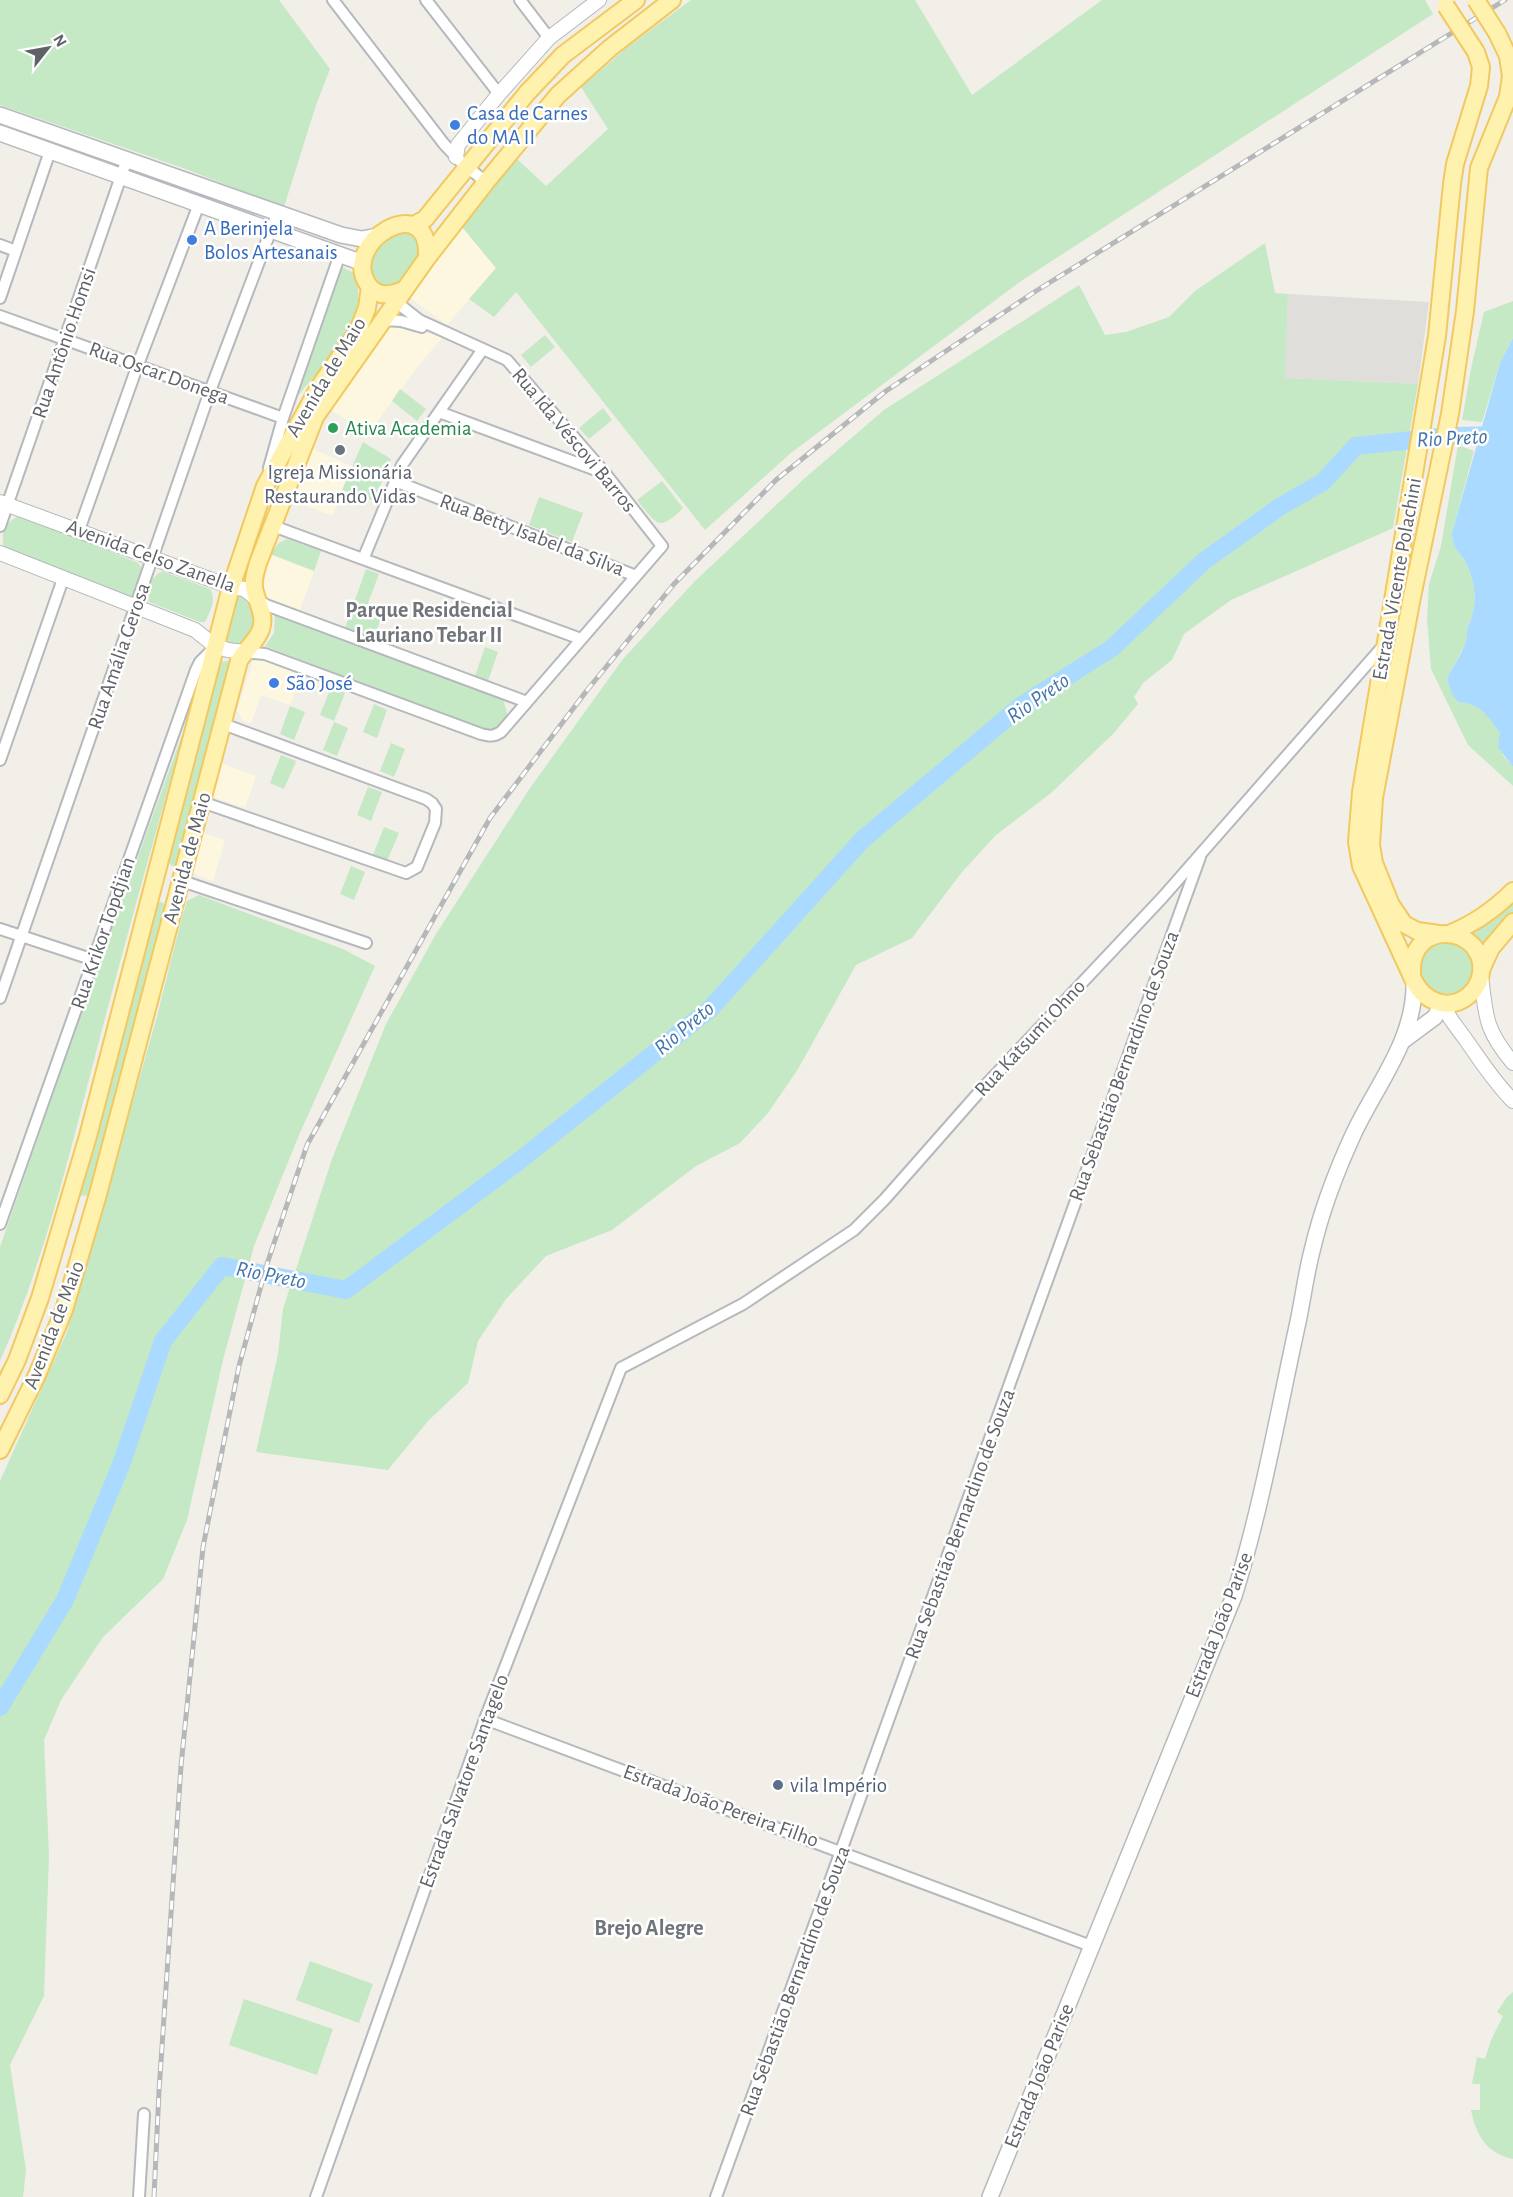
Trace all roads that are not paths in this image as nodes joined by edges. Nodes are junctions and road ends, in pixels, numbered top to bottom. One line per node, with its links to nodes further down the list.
1 (333, 0): 15 (street)
2 (426, 0): 10 (street)
3 (520, 0): 9 (street)
4 (599, 0): 9 (street)
5 (636, 0): 15 (main road)
6 (672, 0): 17 (main road)
7 (1476, 0): 73 (main road, Estrada Vicente Polachini, bridge)
8 (1445, 3): 56 (main road, Estrada Vicente Polachini, bridge)
9 (549, 38): 10 (street)
10 (499, 94): 15 (street)
11 (0, 115): 14 (main road)
12 (0, 133): 13 (main road)
13 (50, 151): 16 (main road); 24 (street)
14 (127, 159): 16 (street, Rua Antônio Homsi); 19 (main road)
15 (462, 162): 17 (street); 20 (main road)
16 (121, 176): 18 (main road); 34 (street, Rua Antônio Homsi)
17 (486, 182): 26 (main road)
18 (199, 204): 21 (main road); 36 (street)
19 (277, 213): 21 (street, Rua Amália Gerosa); 22 (main road)
20 (414, 225): 22 (main road); 26 (main road)
21 (271, 230): 25 (main road); 37 (street, Rua Amália Gerosa)
22 (377, 236): 27 (main road)
23 (0, 245): 24 (street)
24 (16, 251): 30 (street)
25 (340, 254): 27 (main road); 39 (street)
26 (427, 258): 29 (main road)
27 (363, 263): 28 (main road)
28 (370, 287): 29 (main road); 42 (main road, Avenida de Maio)
29 (399, 296): 32 (main road, Avenida de Maio); 33 (street, Rua Ida Véscovi Barros)
30 (0, 298)
31 (0, 316): 34 (street, Rua Oscar Donega)
32 (384, 320): 33 (street, Rua Ida Véscovi Barros); 45 (main road, Avenida de Maio)
33 (444, 333): 35 (street, Rua Ida Véscovi Barros)
34 (65, 339): 36 (street, Rua Oscar Donega); 43 (street, Rua Antônio Homsi)
35 (483, 348): 38 (street); 40 (street, Rua Ida Véscovi Barros)
36 (137, 367): 37 (street, Rua Oscar Donega); 46 (street)
37 (210, 391): 39 (street, Rua Oscar Donega); 49 (street, Rua Amália Gerosa)
38 (439, 412): 40 (street); 41 (street)
39 (283, 418): 42 (street)
40 (605, 473): 50 (street, Rua Ida Véscovi Barros)
41 (395, 481): 48 (street); 50 (street, Rua Betty Isabel da Silva)
42 (265, 486): 52 (main road, Avenida de Maio)
43 (4, 504): 44 (street, Rua Antônio Homsi); 46 (street, Avenida Celso Zanella)
44 (0, 526)
45 (273, 526): 48 (street); 53 (main road, Avenida de Maio)
46 (79, 530): 49 (street, Avenida Celso Zanella)
47 (0, 554): 51 (street)
48 (364, 557): 55 (street)
49 (153, 558): 52 (street, Avenida Celso Zanella); 54 (street, Rua Amália Gerosa)
50 (636, 576): 55 (street)
51 (63, 579): 54 (street); 63 (street)
52 (231, 586): 53 (street, Avenida Celso Zanella); 57 (main road, Avenida de Maio)
53 (258, 600): 58 (main road, Avenida de Maio); 59 (street, Avenida Celso Zanella)
54 (137, 606): 57 (street); 74 (street, Rua Amália Gerosa)
55 (581, 639): 60 (street)
56 (1385, 643): 65 (street, Rua Katsumi Ohno); 78 (main road, Estrada Vicente Polachini)
57 (215, 646): 58 (street); 66 (main road, Avenida de Maio); 76 (street, Rua Krikor Topdjian)
58 (244, 652): 61 (street); 62 (main road, Avenida de Maio)
59 (502, 693): 60 (street, Avenida Celso Zanella); 61 (street)
60 (526, 702): 61 (street)
61 (513, 718)
62 (223, 724): 64 (main road, Avenida de Maio); 64 (street)
63 (0, 760)
64 (202, 802): 67 (main road, Avenida de Maio)
65 (1202, 849): 85 (street, Rua Katsumi Ohno); 89 (street, Rua Sebastião Bernardino de Souza)
66 (161, 854): 67 (main road); 70 (main road, Avenida de Maio)
67 (182, 881): 69 (main road, Avenida de Maio); 75 (street)
68 (1513, 891): 73 (main road)
69 (176, 898): 70 (main road); 87 (main road, Avenida de Maio)
70 (150, 899): 86 (main road, Avenida de Maio)
71 (1513, 922): 77 (main road)
72 (0, 929): 74 (street)
73 (1444, 934): 77 (main road); 78 (main road)
74 (22, 936): 76 (street); 79 (street, Rua Amália Gerosa)
75 (366, 942)
76 (94, 960): 84 (street, Rua Krikor Topdjian)
77 (1481, 972): 80 (main road); 82 (street)
78 (1413, 978): 80 (main road); 81 (main road, Estrada João Parise)
79 (0, 998)
80 (1442, 1012): 81 (main road, Estrada João Parise); 83 (street)
81 (1404, 1040): 90 (main road, Estrada João Parise)
82 (1513, 1063)
83 (1513, 1101)
84 (0, 1224)
85 (621, 1368): 88 (street, Estrada Salvatore Santagelo)
86 (0, 1395)
87 (0, 1450)
88 (485, 1719): 89 (street, Estrada João Pereira Filho); 93 (street, Estrada Salvatore Santagelo)
89 (842, 1851): 90 (street, Estrada João Pereira Filho); 94 (street, Rua Sebastião Bernardino de Souza)
90 (1091, 1946): 95 (main road, Estrada João Parise)
91 (144, 2114): 92 (street)
92 (139, 2197)
93 (316, 2197)
94 (716, 2197)
95 (990, 2197)

